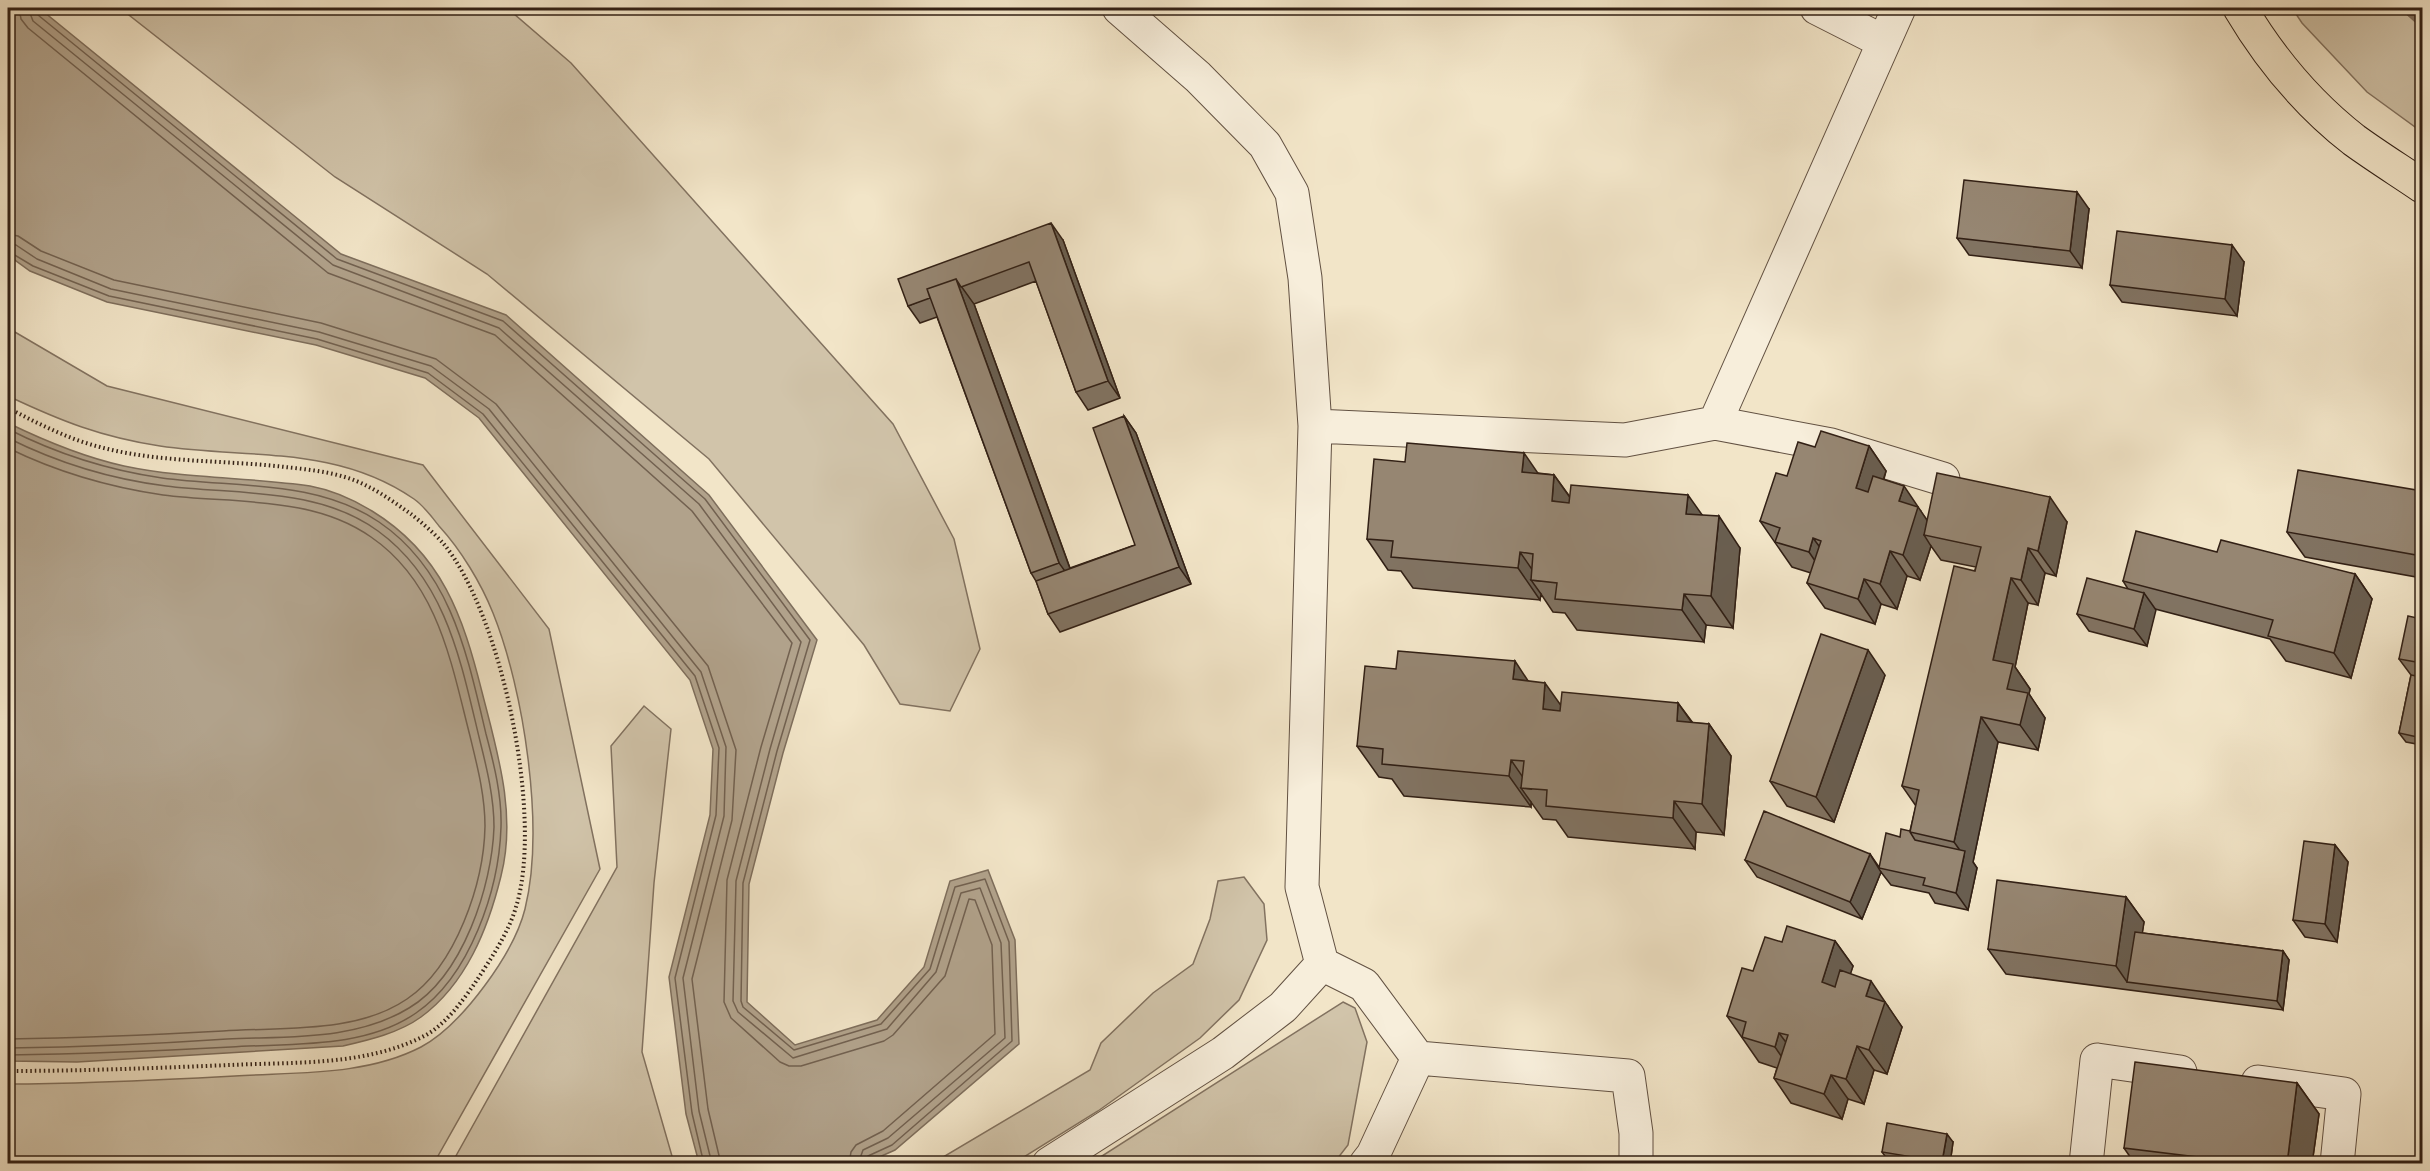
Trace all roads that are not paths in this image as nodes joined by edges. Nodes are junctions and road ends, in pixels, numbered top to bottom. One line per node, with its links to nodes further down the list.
1 (1119, 8): 8 (street)
2 (1817, 8): 5 (street)
3 (1899, 8): 5 (street)
4 (2240, 8): 6 (main road)
5 (1882, 41): 7 (street)
6 (2422, 186)
7 (1715, 423): 8 (street); 9 (street)
8 (1315, 426): 10 (street)
9 (1943, 479)
10 (1322, 964): 11 (street); 12 (street)
11 (1418, 1058): 13 (street); 14 (street)
12 (1049, 1164)
13 (1365, 1164)
14 (1636, 1164)
15 (2086, 1164): 16 (street)
16 (2337, 1164)

